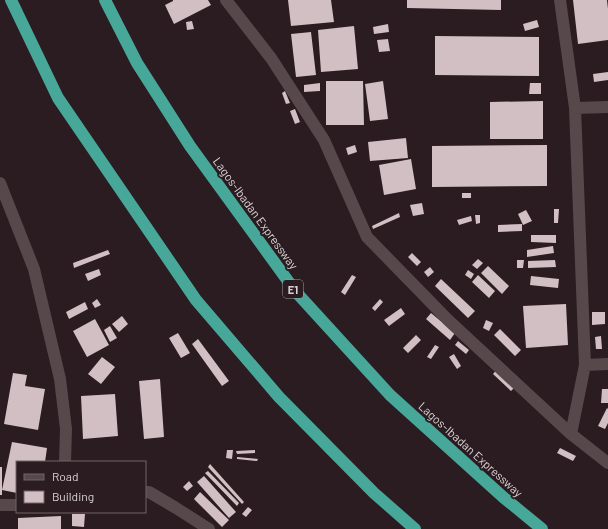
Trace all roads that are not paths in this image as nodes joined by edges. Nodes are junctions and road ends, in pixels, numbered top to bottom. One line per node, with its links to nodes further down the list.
1 (11, 0): 17 (highway)
2 (105, 0): 18 (highway, Lagos-Ibadan Expressway / E1)
3 (226, 0): 10 (street)
4 (560, 0): 6 (street)
5 (608, 107): 6 (street)
6 (575, 108): 9 (street)
7 (0, 183): 11 (street)
8 (608, 364): 9 (street)
9 (585, 365): 10 (street)
10 (572, 434): 12 (street)
11 (65, 461)
12 (608, 463)
13 (146, 492): 16 (street)
14 (0, 505): 15 (street)
15 (16, 505)
16 (208, 529)
17 (415, 529)
18 (542, 529)

